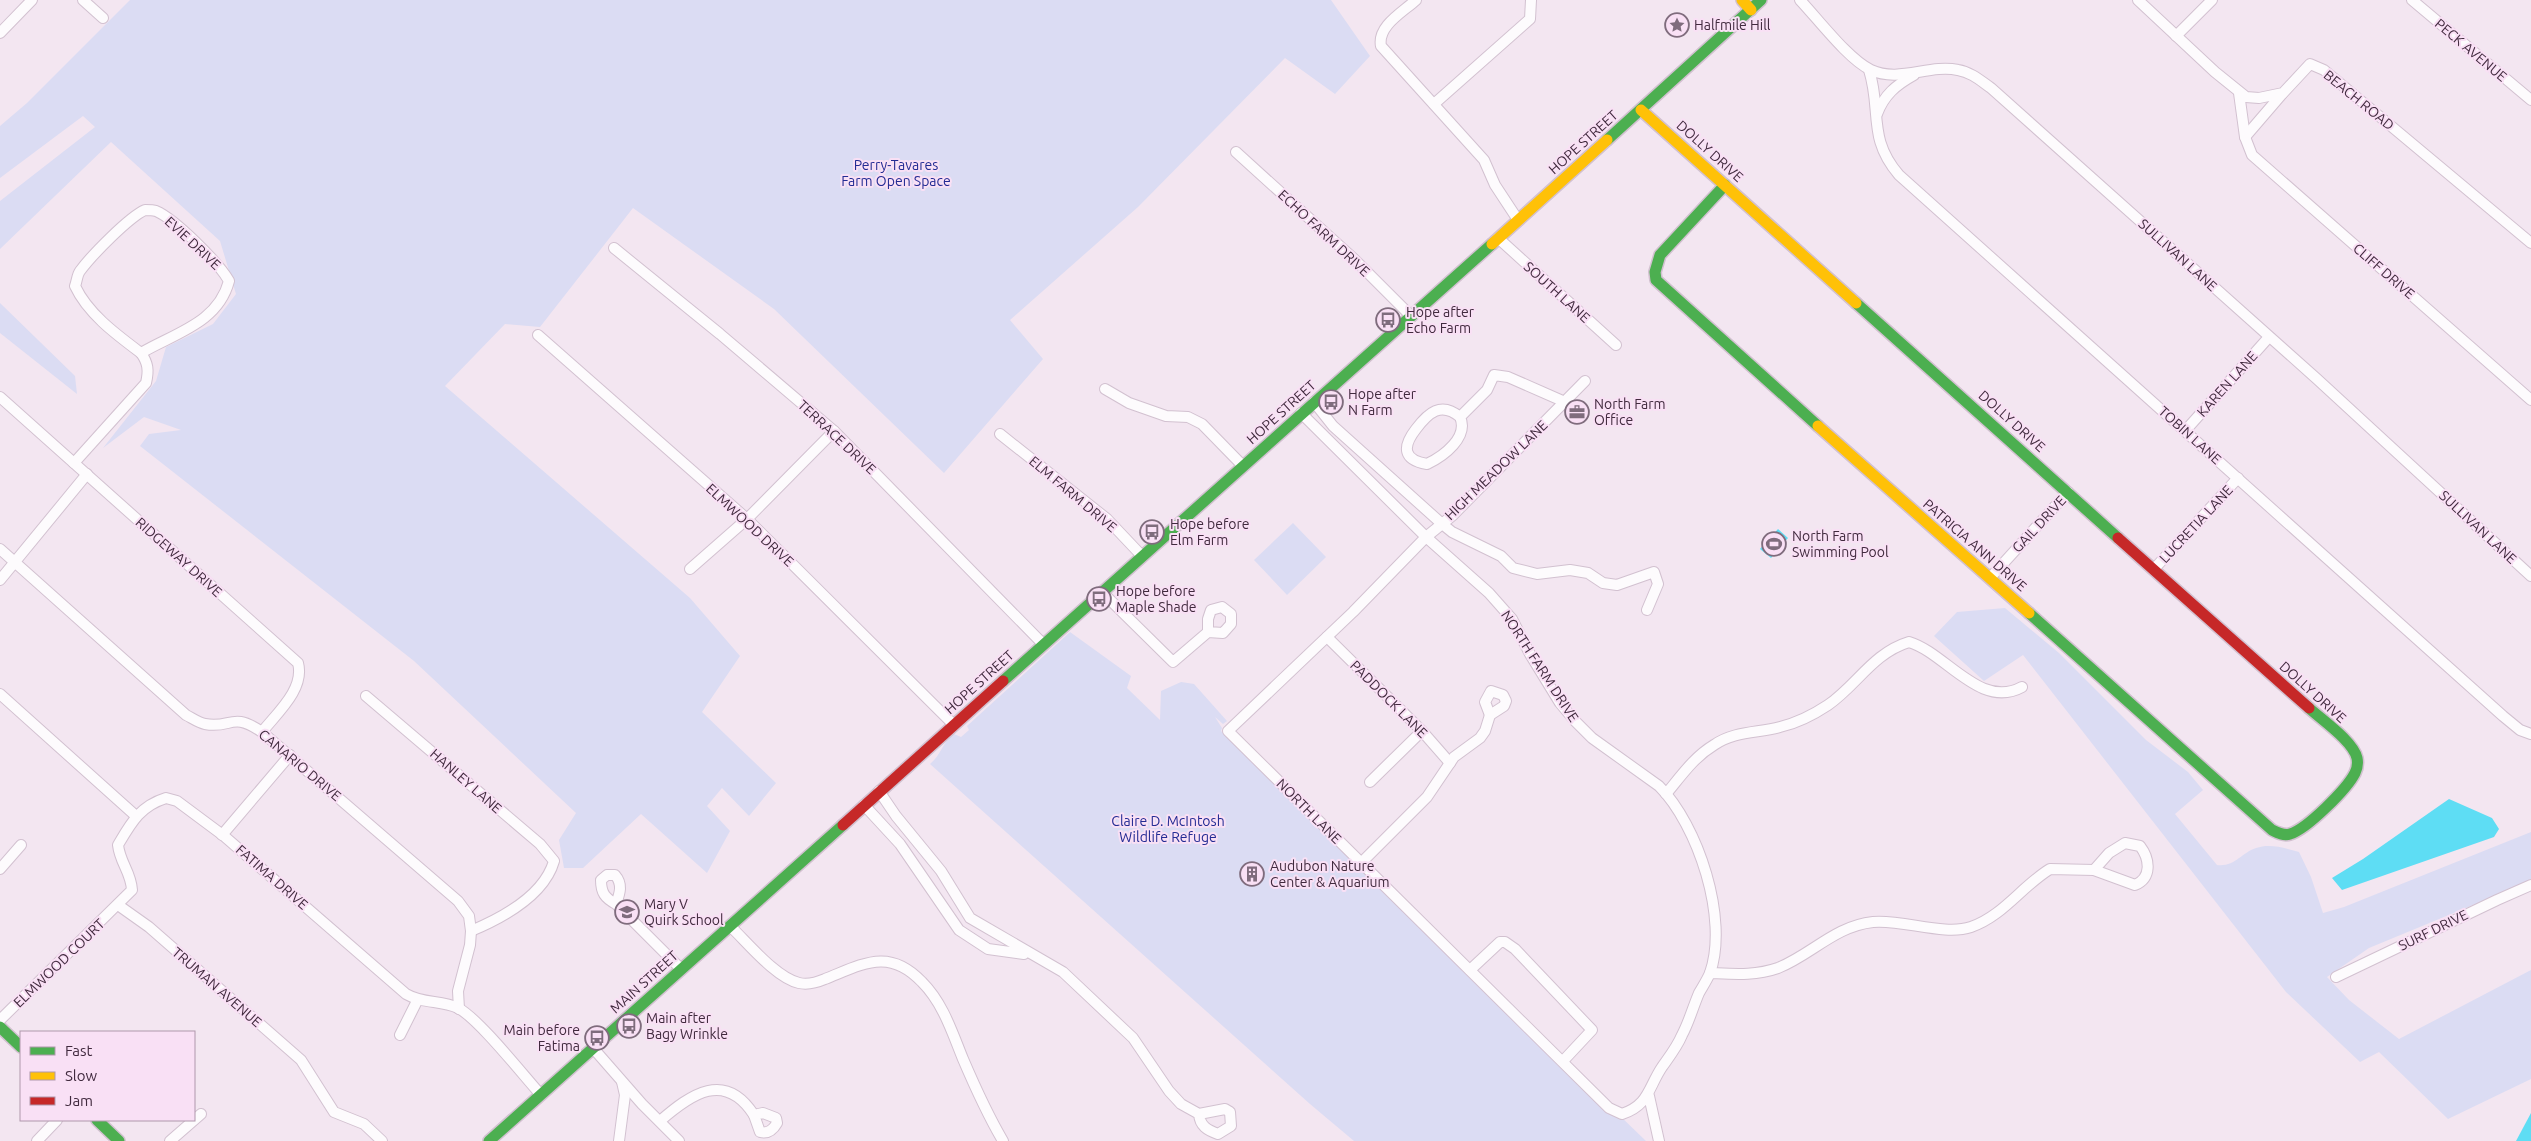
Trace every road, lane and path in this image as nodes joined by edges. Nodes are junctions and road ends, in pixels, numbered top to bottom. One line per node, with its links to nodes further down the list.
1 (32, 0): 13 (street)
2 (83, 0): 12 (street)
3 (1416, 0): 20 (street)
4 (1532, 0): 20 (street)
5 (1742, 0): 11 (street)
6 (1761, 0): 11 (street, HOPE STREET)
7 (1800, 0): 15 (street)
8 (2138, 0): 14 (street)
9 (2212, 0): 14 (street)
10 (2412, 0): 19 (street, PECK AVENUE)
11 (1751, 10): 21 (street, HOPE STREET)
12 (103, 18)
13 (0, 33)
14 (2176, 36): 17 (street)
15 (1869, 70): 16 (street, SULLIVAN LANE); 22 (street, TOBIN LANE)
16 (1919, 72): 22 (street); 32 (street, SULLIVAN LANE)
17 (2239, 93): 18 (street); 23 (street, CLIFF DRIVE)
18 (2283, 93): 23 (street); 28 (street, BEACH ROAD)
19 (2531, 100)
20 (1434, 104): 26 (street)
21 (1641, 110): 25 (street, DOLLY DRIVE); 26 (street, HOPE STREET)
22 (1875, 117): 43 (street, TOBIN LANE)
23 (2245, 137): 38 (street, CLIFF DRIVE)
24 (1236, 152): 30 (street, ECHO FARM DRIVE)
25 (1725, 185): 50 (street, DOLLY DRIVE); 60 (street, PATRICIA ANN DRIVE)
26 (1518, 220): 27 (street, HOPE STREET)
27 (1498, 238): 30 (street, HOPE STREET); 33 (street, SOUTH LANE)
28 (2531, 243)
29 (614, 248): 44 (street, TERRACE DRIVE)
30 (1411, 316): 39 (street, HOPE STREET)
31 (538, 335): 51 (street, ELMWOOD DRIVE)
32 (2269, 337): 43 (street, KAREN LANE); 59 (street, SULLIVAN LANE)
33 (1616, 345)
34 (141, 353): 34 (street, EVIE DRIVE); 46 (street)
35 (1585, 381): 40 (street, HIGH MEADOW LANE)
36 (1105, 388): 47 (street)
37 (0, 397): 46 (street, RIDGEWAY DRIVE)
38 (2531, 400)
39 (1314, 402): 41 (street, HOPE STREET); 52 (street)
40 (1565, 402): 42 (street); 52 (street, HIGH MEADOW LANE)
41 (1301, 413): 47 (street, HOPE STREET); 53 (street, NORTH FARM DRIVE)
42 (1460, 417): 42 (street)
43 (2184, 430): 49 (street, TOBIN LANE)
44 (834, 431): 51 (street); 66 (street, TERRACE DRIVE)
45 (1000, 434): 55 (street, ELM FARM DRIVE)
46 (74, 464): 48 (street, RIDGEWAY DRIVE)
47 (1243, 466): 55 (street, HOPE STREET)
48 (86, 474): 56 (street); 73 (street, RIDGEWAY DRIVE)
49 (2238, 478): 58 (street, LUCRETIA LANE); 74 (street, TOBIN LANE)
50 (2068, 492): 58 (street, DOLLY DRIVE); 60 (street, GAIL DRIVE)
51 (746, 519): 57 (street); 71 (street, ELMWOOD DRIVE)
52 (1441, 523): 53 (street, HIGH MEADOW LANE); 63 (street)
53 (1426, 537): 65 (street, NORTH LANE); 80 (street, NORTH FARM DRIVE)
54 (0, 549): 56 (street, CANARIO DRIVE)
55 (1142, 556): 62 (street, HOPE STREET)
56 (15, 563): 61 (street); 73 (street, CANARIO DRIVE)
57 (690, 569)
58 (2154, 569): 76 (street, DOLLY DRIVE)
59 (2531, 576)
60 (1990, 578): 76 (street, PATRICIA ANN DRIVE)
61 (0, 580)
62 (1102, 592): 64 (street); 66 (street, HOPE STREET)
63 (1647, 610)
64 (1208, 632)
65 (1327, 637): 72 (street, PADDOCK LANE); 88 (street, NORTH LANE)
66 (1043, 644): 71 (street, HOPE STREET)
67 (2022, 687): 80 (street)
68 (0, 694): 82 (street)
69 (366, 696): 99 (street, HANLEY LANE)
70 (1490, 715): 77 (street)
71 (954, 725): 79 (street, HOPE STREET)
72 (1422, 731): 77 (street, PADDOCK LANE); 78 (street)
73 (262, 732): 75 (street, CANARIO DRIVE)
74 (2531, 734)
75 (290, 755): 84 (street); 99 (street, CANARIO DRIVE)
76 (2357, 759)
77 (1450, 763): 88 (street)
78 (1370, 782)
79 (879, 791): 81 (street, HOPE STREET); 83 (street)
80 (1666, 794): 103 (street, NORTH FARM DRIVE)
81 (864, 805): 85 (street); 87 (street, HOPE STREET)
82 (136, 816): 84 (street, FATIMA DRIVE); 95 (street)
83 (907, 828): 85 (street); 91 (street)
84 (222, 835): 105 (street, FATIMA DRIVE)
85 (894, 837): 92 (street)
86 (21, 844): 89 (street)
87 (819, 845): 98 (street, MAIN STREET)
88 (1361, 863): 102 (street, NORTH LANE)
89 (0, 869)
90 (2094, 870): 90 (street); 103 (street)
91 (941, 871): 92 (street); 96 (street)
92 (927, 883): 97 (street)
93 (2531, 885): 104 (street, SURF DRIVE)
94 (616, 904): 101 (street)
95 (118, 905): 107 (street, ELMWOOD COURT); 128 (street, TRUMAN AVENUE)
96 (965, 911): 97 (street); 100 (street)
97 (953, 922): 100 (street)
98 (730, 926): 101 (street, MAIN STREET); 132 (street)
99 (472, 931): 106 (street)
100 (1041, 960): 118 (street)
101 (681, 969): 111 (street, MAIN STREET)
102 (1470, 970): 112 (street, NORTH LANE); 112 (street)
103 (1710, 973): 115 (street, NORTH FARM DRIVE)
104 (2336, 977)
105 (418, 1001): 106 (street, FATIMA DRIVE); 109 (street)
106 (459, 1009): 114 (street)
107 (0, 1020)
108 (0, 1027): 110 (street)
109 (400, 1035)
110 (20, 1046)
111 (593, 1048): 113 (street); 114 (street, MAIN STREET)
112 (1563, 1061): 116 (street, NORTH LANE)
113 (621, 1081): 124 (street); 130 (street)
114 (541, 1095): 129 (street, MAIN STREET)
115 (1649, 1096): 116 (street, NORTH FARM DRIVE); 133 (street)
116 (1609, 1108)
117 (201, 1114): 120 (street)
118 (1198, 1114)
119 (754, 1115): 124 (street)
120 (195, 1119)
121 (56, 1121): 125 (street)
122 (98, 1121): 126 (street)
123 (193, 1121): 127 (street)
124 (660, 1121): 131 (street)
125 (37, 1141)
126 (119, 1141)
127 (170, 1141)
128 (382, 1141)
129 (489, 1141)
130 (618, 1141)
131 (680, 1141)
132 (1003, 1141)
133 (1659, 1141)

